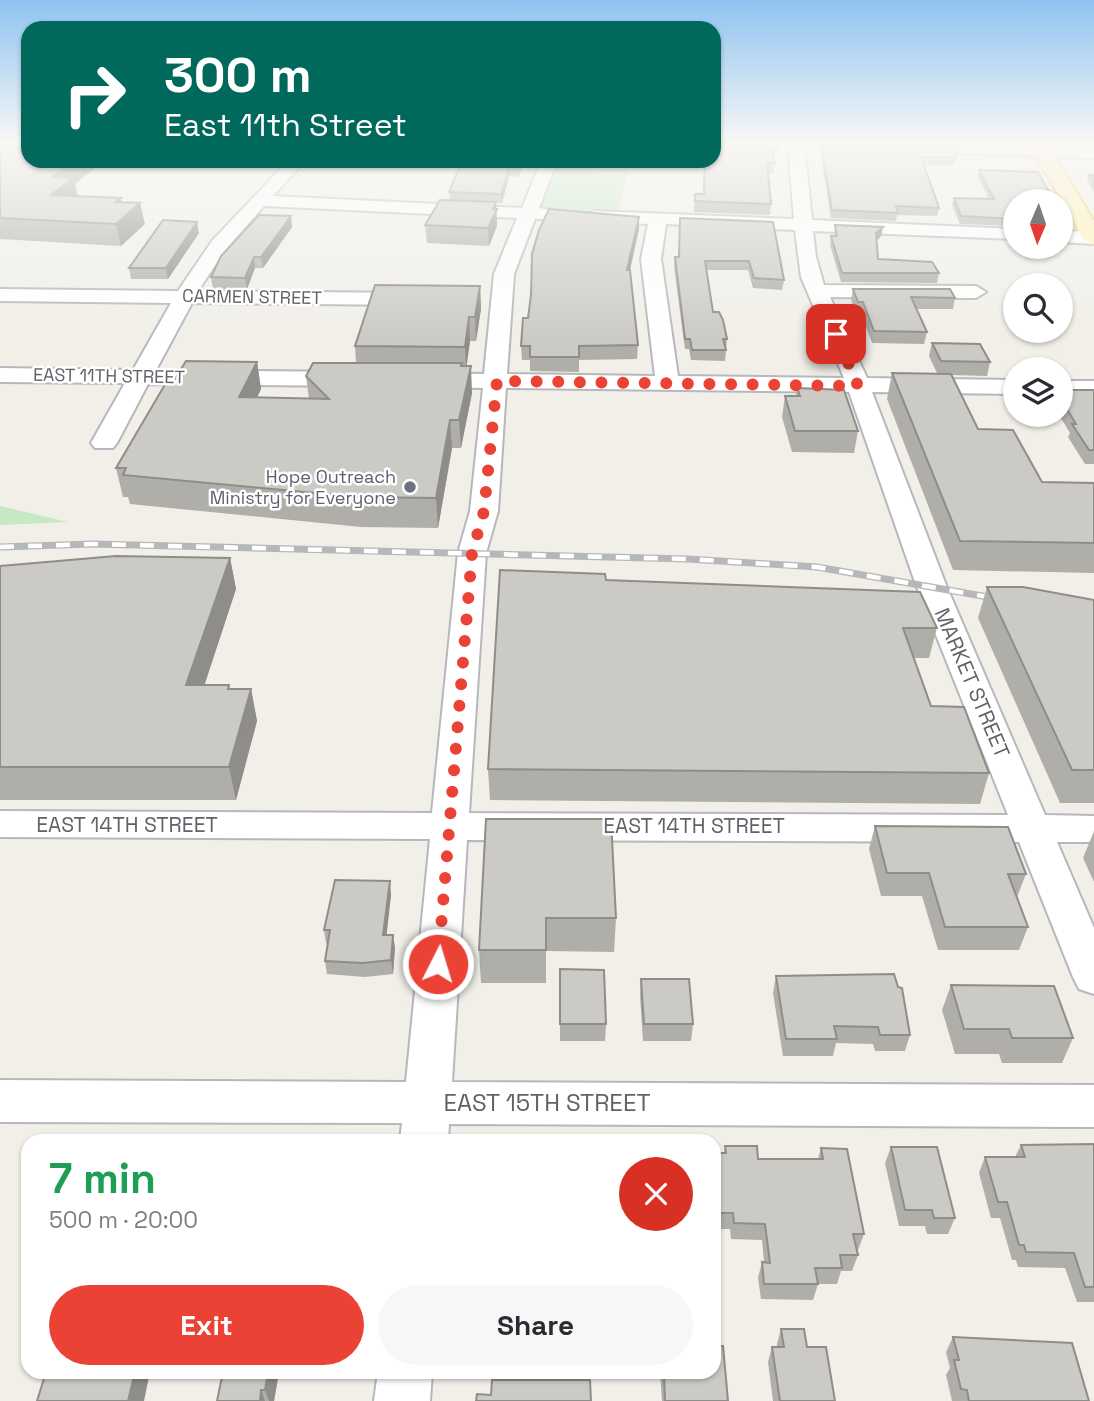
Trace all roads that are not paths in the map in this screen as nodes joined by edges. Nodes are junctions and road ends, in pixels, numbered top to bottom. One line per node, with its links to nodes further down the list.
1 (252, 209): 15 (street)
2 (446, 209): 6 (street)
3 (529, 209): 6 (street)
4 (802, 209): 8 (street, MARKET STREET)
5 (1077, 209): 11 (main road)
6 (527, 213): 7 (street); 21 (street)
7 (658, 219): 8 (street); 22 (street)
8 (804, 225): 9 (street); 12 (street, MARKET STREET)
9 (1003, 233)
10 (1073, 237): 11 (street)
11 (1094, 238)
12 (817, 291): 13 (street); 23 (street, MARKET STREET)
13 (976, 292)
14 (0, 295): 15 (street, CARMEN STREET)
15 (185, 296): 16 (street, CARMEN STREET); 18 (street)
16 (429, 299)
17 (0, 375): 18 (street, EAST 11TH STREET)
18 (142, 376): 19 (street, EAST 11TH STREET); 27 (street)
19 (369, 379)
20 (409, 380): 21 (street)
21 (497, 381): 22 (street); 29 (street)
22 (668, 384): 23 (street)
23 (858, 386): 24 (street); 30 (street, MARKET STREET)
24 (1003, 387)
25 (1073, 388): 26 (street)
26 (1094, 388)
27 (104, 443)
28 (0, 824): 29 (street, EAST 14TH STREET)
29 (450, 825): 30 (street, EAST 14TH STREET); 35 (street)
30 (1033, 828): 31 (street, EAST 14TH STREET); 32 (street, MARKET STREET)
31 (1094, 829)
32 (1094, 977)
33 (0, 1101): 35 (street, EAST 15TH STREET)
34 (1094, 1106): 35 (street, EAST 15TH STREET)
35 (425, 1122)
36 (404, 1379): 37 (street)
37 (402, 1401)

